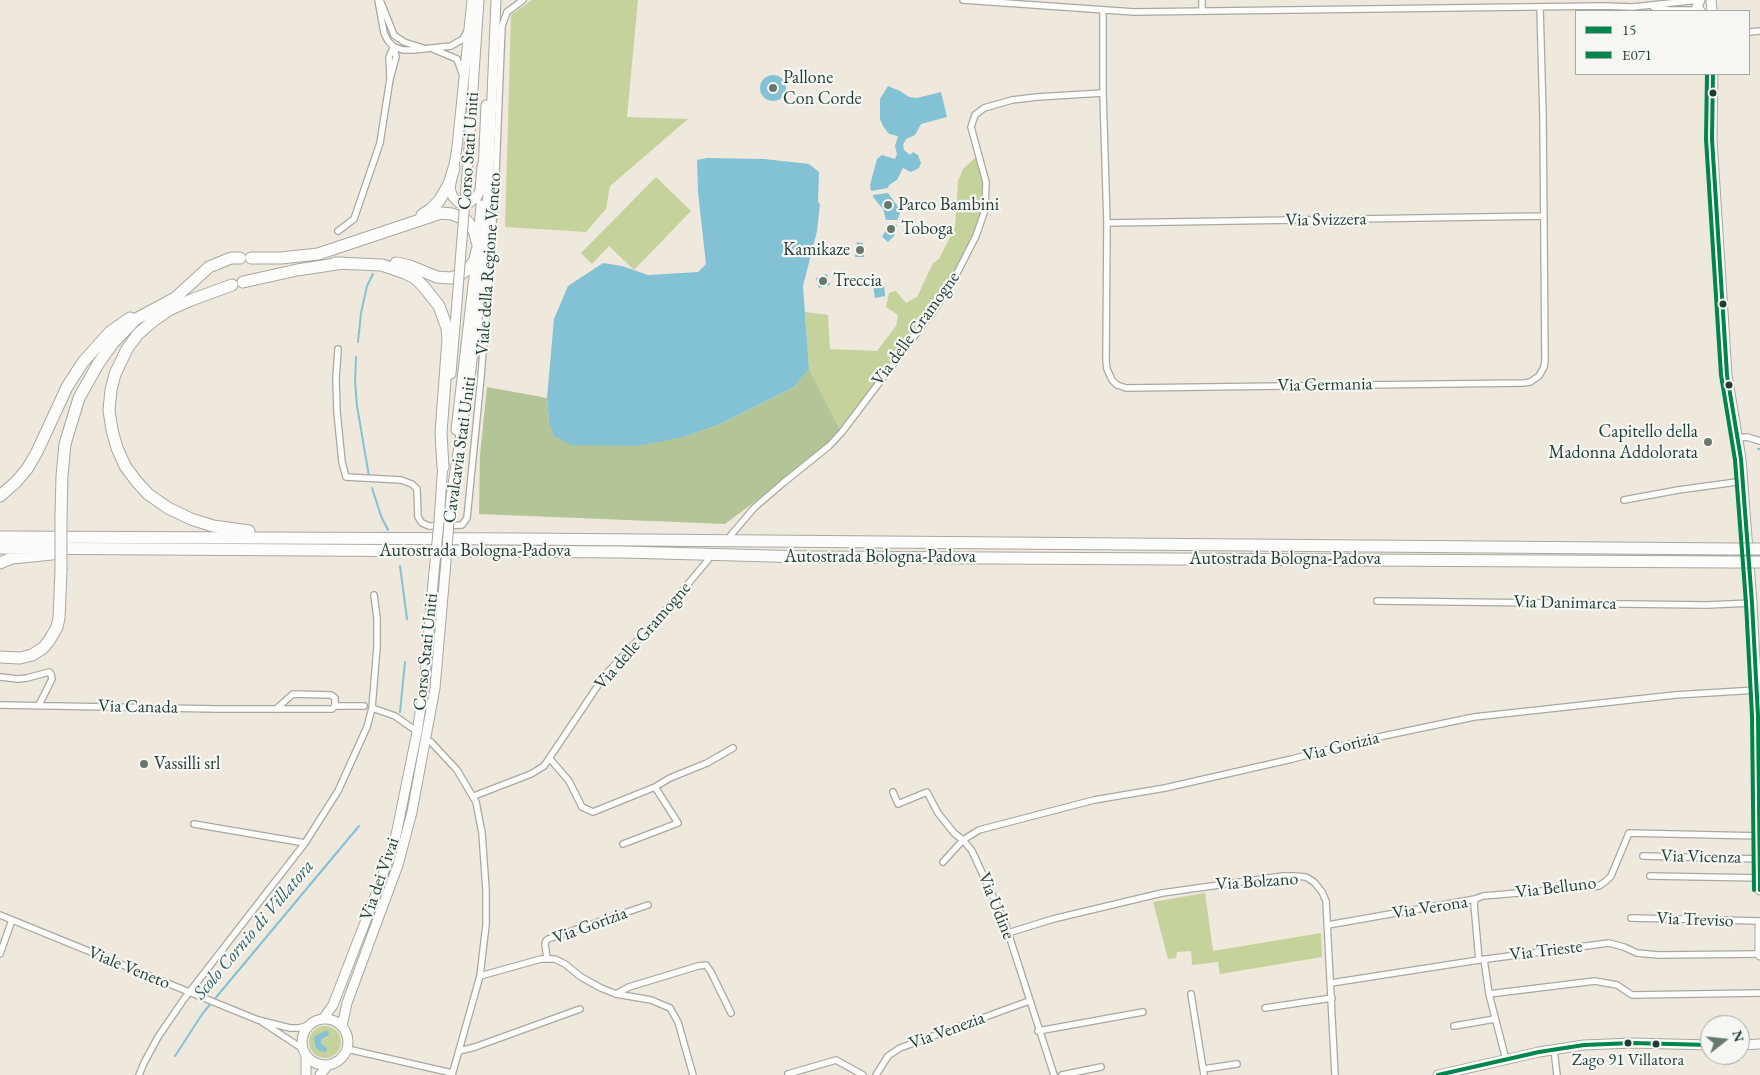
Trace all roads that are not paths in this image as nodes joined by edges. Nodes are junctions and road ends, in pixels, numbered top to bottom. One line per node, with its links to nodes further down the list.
1 (379, 0): 20 (street); 21 (street)
2 (472, 0): 19 (main road)
3 (479, 0): 36 (main road, Corso Stati Uniti, bridge)
4 (495, 0): 26 (main road); 34 (main road, Corso Stati Uniti)
5 (523, 0): 39 (street, Viale della Regione Veneto)
6 (963, 0): 17 (street)
7 (1202, 0): 18 (street)
8 (1406, 0): 12 (street)
9 (1700, 0): 11 (street)
10 (1602, 3): 11 (street); 13 (street)
11 (1648, 6): 14 (street)
12 (1406, 8): 13 (street); 18 (street)
13 (1540, 8): 28 (street, Via Germania)
14 (1669, 10)
15 (1669, 10): 16 (street)
16 (1695, 10)
17 (1104, 11): 18 (street); 25 (street, Via Germania)
18 (1202, 11)
19 (470, 25): 22 (street); 24 (main road)
20 (399, 40): 21 (street); 22 (street)
21 (394, 47): 22 (street); 31 (street)
22 (428, 49): 24 (street)
23 (1713, 75): 40 (main road)
24 (464, 78): 27 (main road)
25 (1103, 94): 29 (street, Via Germania); 47 (street, Via delle Gramogne)
26 (484, 136): 27 (main road); 32 (main road)
27 (454, 168): 30 (highway)
28 (1544, 216): 29 (street, Via Svizzera); 29 (street, Via Germania)
29 (1107, 223)
30 (398, 228): 32 (highway); 35 (highway)
31 (338, 232)
32 (478, 248): 33 (highway); 45 (main road)
33 (336, 264): 37 (highway); 42 (highway)
34 (482, 280): 45 (main road, Cavalcavia Stati Uniti)
35 (175, 298): 38 (highway); 44 (highway)
36 (457, 302): 42 (main road, Cavalcavia Stati Uniti)
37 (169, 310): 38 (highway); 49 (highway)
38 (128, 328): 60 (highway, bridge)
39 (338, 349)
40 (1738, 438): 41 (street); 43 (main road)
41 (1760, 441)
42 (443, 467): 56 (main road, Cavalcavia Stati Uniti, bridge)
43 (1744, 482): 46 (street); 59 (main road)
44 (0, 496)
45 (451, 497): 70 (main road, Cavalcavia Stati Uniti, bridge)
46 (1624, 500)
47 (731, 535)
48 (0, 537): 49 (highway, Autostrada Bologna-Padova)
49 (523, 539): 52 (highway, Autostrada Bologna-Padova, bridge)
50 (0, 548): 51 (highway, Autostrada Bologna-Padova)
51 (124, 548): 54 (highway, Autostrada Bologna-Padova, bridge); 55 (highway)
52 (1760, 549)
53 (708, 560): 72 (street, Via delle Gramogne)
54 (1760, 562)
55 (0, 563)
56 (434, 572): 69 (main road, Corso Stati Uniti)
57 (374, 595): 67 (street)
58 (1377, 600): 59 (street, Via Danimarca)
59 (1752, 603): 62 (main road)
60 (0, 657)
61 (0, 677): 64 (street)
62 (1757, 690): 77 (main road); 78 (street, Via Gorizia)
63 (0, 705): 64 (street, Via Canada)
64 (39, 705): 68 (street, Via Canada)
65 (335, 706): 66 (street, Via Canada); 68 (street, Via Canada); 68 (street)
66 (364, 706)
67 (372, 708): 69 (street); 79 (street)
68 (276, 709)
69 (415, 730): 113 (main road, Via dei Vivai)
70 (429, 740): 75 (street); 117 (main road, Via dei Vivai)
71 (733, 748): 73 (street)
72 (550, 759): 73 (street); 75 (street, Via delle Gramogne)
73 (654, 787): 80 (street)
74 (893, 792): 78 (street, Via Udine)
75 (474, 796): 100 (street)
76 (194, 824): 79 (street)
77 (1760, 836): 82 (main road); 87 (street, Via Belluno)
78 (963, 840): 83 (street, Via Gorizia); 95 (street, Via Udine)
79 (304, 843): 102 (street)
80 (623, 844)
81 (1643, 856): 82 (street, Via Vicenza)
82 (1760, 859): 85 (main road)
83 (943, 862)
84 (1650, 876): 85 (street)
85 (1760, 878): 86 (main road)
86 (1760, 890)
87 (1475, 899): 93 (street, Via Verona); 99 (street, Via Verona)
88 (648, 905): 98 (street, Via Gorizia)
89 (0, 915): 91 (street, Viale Veneto)
90 (1630, 918): 92 (street, Via Treviso)
91 (12, 920): 96 (street); 102 (street, Viale Veneto)
92 (1760, 921)
93 (1328, 925): 95 (street, Via Bolzano); 101 (street, Via Bolzano)
94 (1760, 926): 97 (main road)
95 (1008, 933): 108 (street, Via Udine)
96 (0, 954)
97 (1760, 955): 99 (street, Via Trieste)
98 (547, 958): 100 (street, Via Gorizia); 104 (street, Via Gorizia)
99 (1481, 959): 101 (street, Via Trieste); 106 (street, Via Verona)
100 (480, 976): 123 (street)
101 (1331, 983): 107 (street, Via Bolzano)
102 (189, 992): 115 (street, Viale Veneto); 132 (street)
103 (1760, 993): 106 (street)
104 (616, 994): 112 (street); 135 (street, Via Gorizia)
105 (1191, 994): 129 (street)
106 (1489, 994): 114 (street, Via Verona)
107 (1332, 998): 109 (street); 140 (street, Via Bolzano)
108 (1029, 1001): 119 (street, Via Udine); 137 (street, Via Venezia)
109 (1265, 1008)
110 (580, 1009): 123 (street)
111 (1143, 1012): 119 (street)
112 (731, 1014)
113 (323, 1018): 116 (main road); 117 (main road)
114 (1495, 1019): 118 (street); 125 (street, Via Verona)
115 (258, 1020): 116 (street, Viale Veneto); 124 (street, Viale Veneto)
116 (309, 1025): 124 (main road)
117 (342, 1026): 121 (main road)
118 (1454, 1026)
119 (1038, 1031): 138 (street, Via Udine)
120 (1700, 1045): 122 (main road)
121 (347, 1049): 127 (main road); 130 (street)
122 (1554, 1049): 125 (main road); 142 (street)
123 (459, 1051): 130 (street)
124 (305, 1052): 127 (main road); 133 (main road)
125 (1506, 1060): 141 (main road)
126 (1237, 1064): 129 (street)
127 (328, 1065): 134 (main road)
128 (1101, 1067): 139 (street)
129 (1203, 1072)
130 (452, 1074)
131 (788, 1074): 136 (street)
132 (140, 1075)
133 (306, 1075)
134 (320, 1075)
135 (693, 1075)
136 (863, 1075)
137 (876, 1075)
138 (1054, 1075)
139 (1062, 1075)
140 (1336, 1075)
141 (1438, 1075)
142 (1557, 1075)

